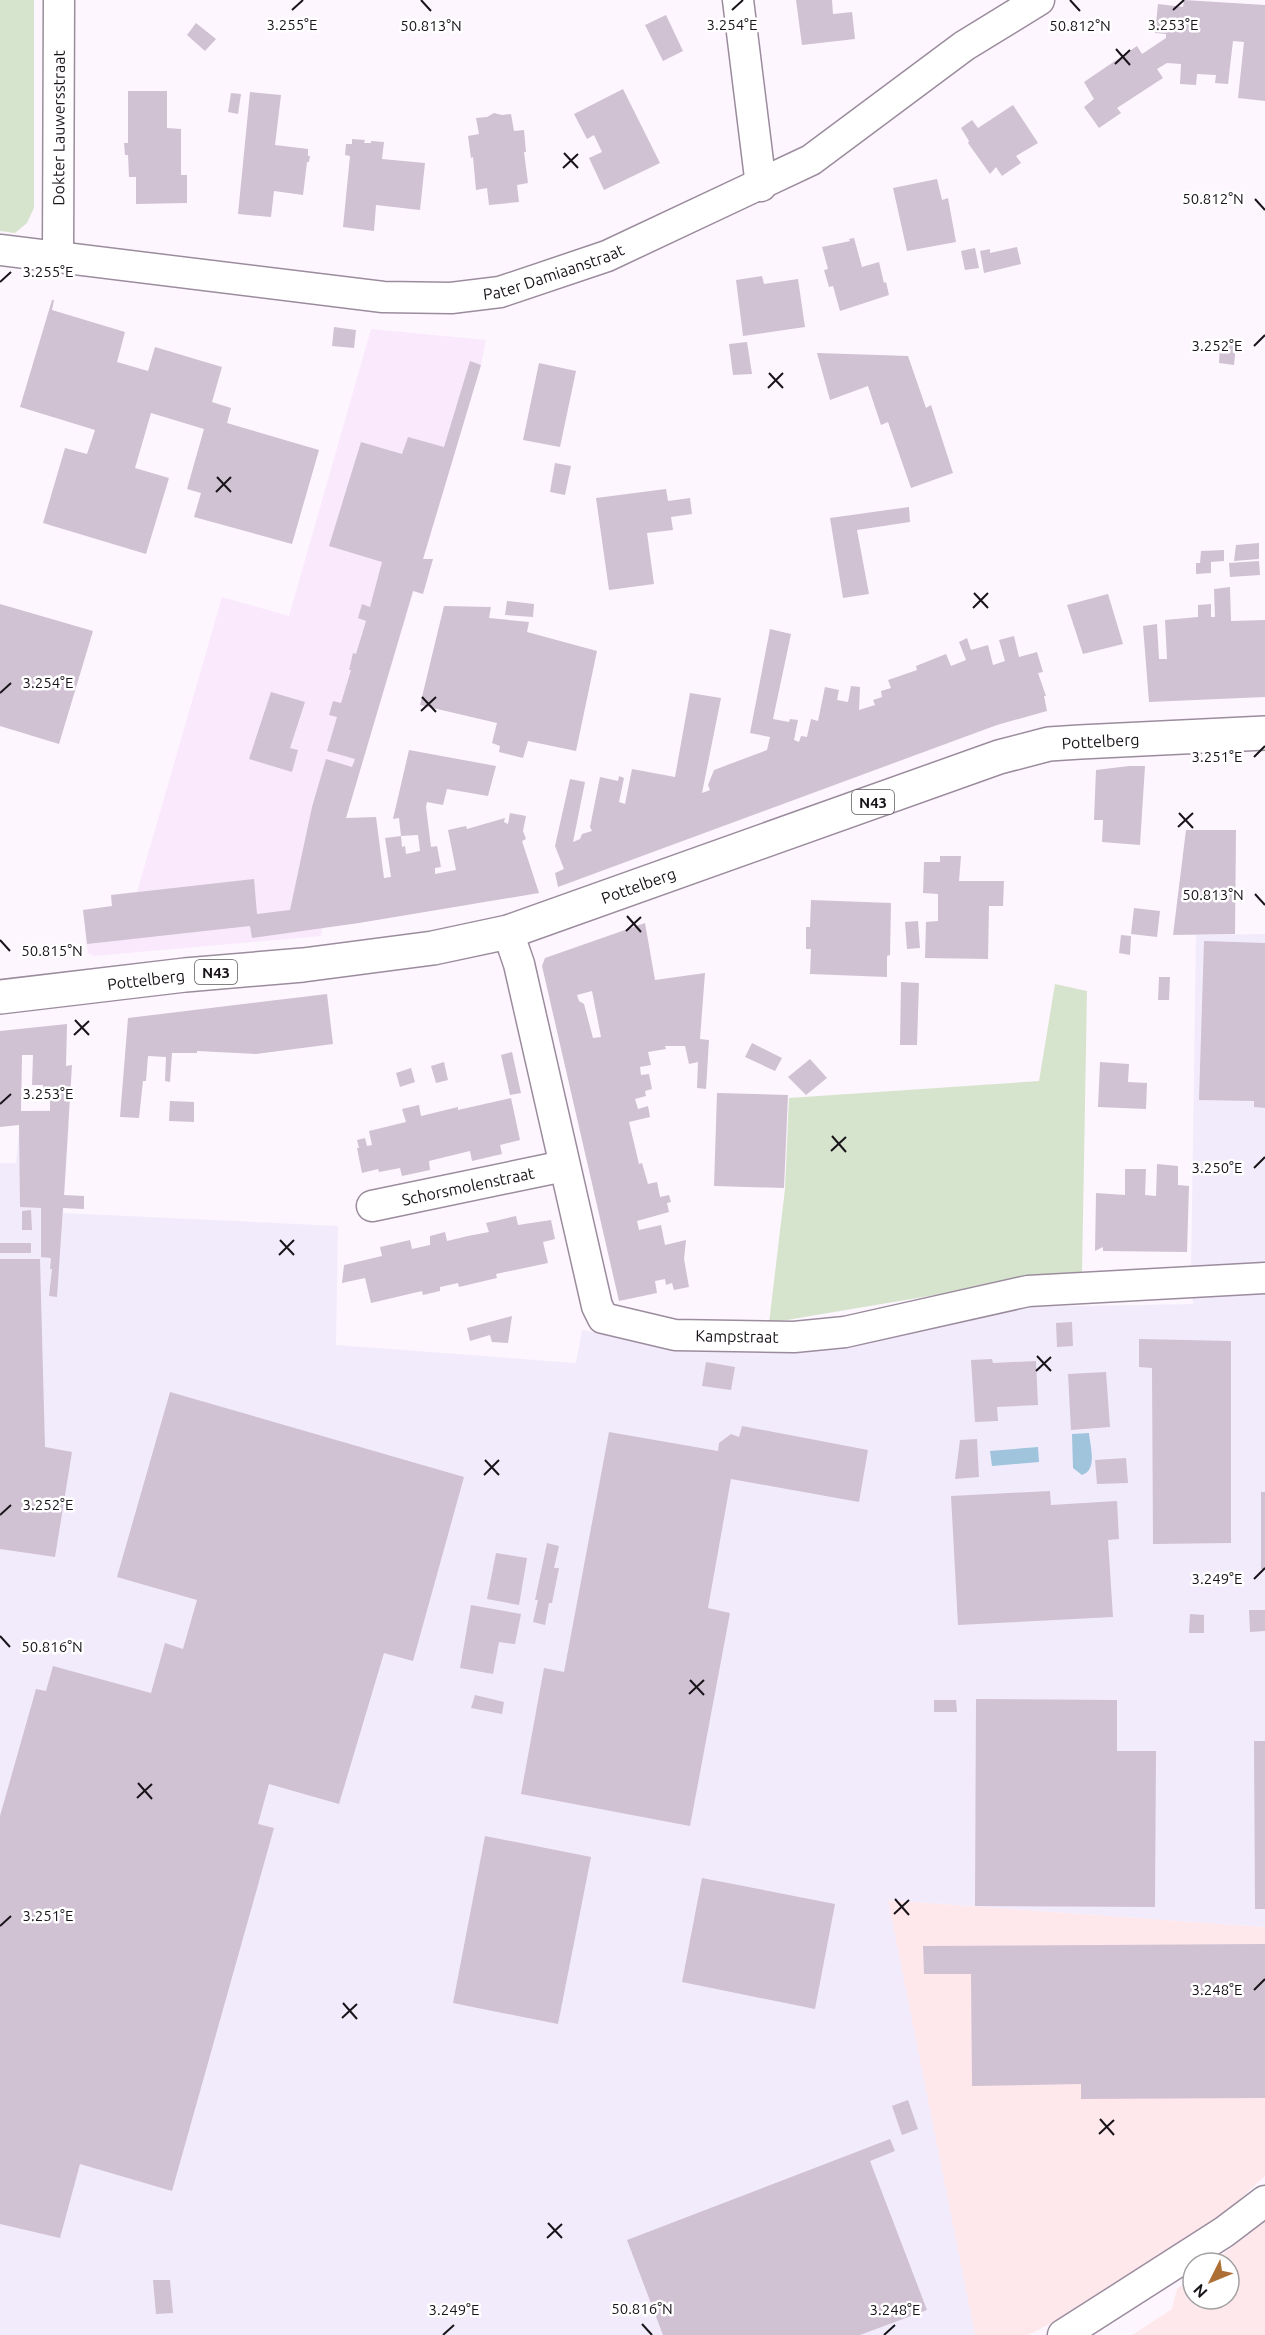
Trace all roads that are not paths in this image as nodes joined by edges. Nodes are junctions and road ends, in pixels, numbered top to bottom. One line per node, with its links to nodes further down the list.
1 (59, 0): 6 (street, Dokter Lauwersstraat)
2 (738, 0): 4 (street)
3 (1039, 0): 4 (street, Pater Damiaanstraat)
4 (761, 186): 6 (street, Pater Damiaanstraat)
5 (0, 250): 6 (street, Pater Damiaanstraat)
6 (58, 256)
7 (1265, 734): 8 (main road, Pottelberg / N43)
8 (508, 932): 9 (main road, Pottelberg / N43); 10 (street, Kampstraat)
9 (0, 997)
10 (564, 1166): 11 (street, Schorsmolenstraat); 12 (street, Kampstraat)
11 (372, 1206)
12 (1265, 1278)
13 (1265, 2201): 14 (street)
14 (1063, 2335)

